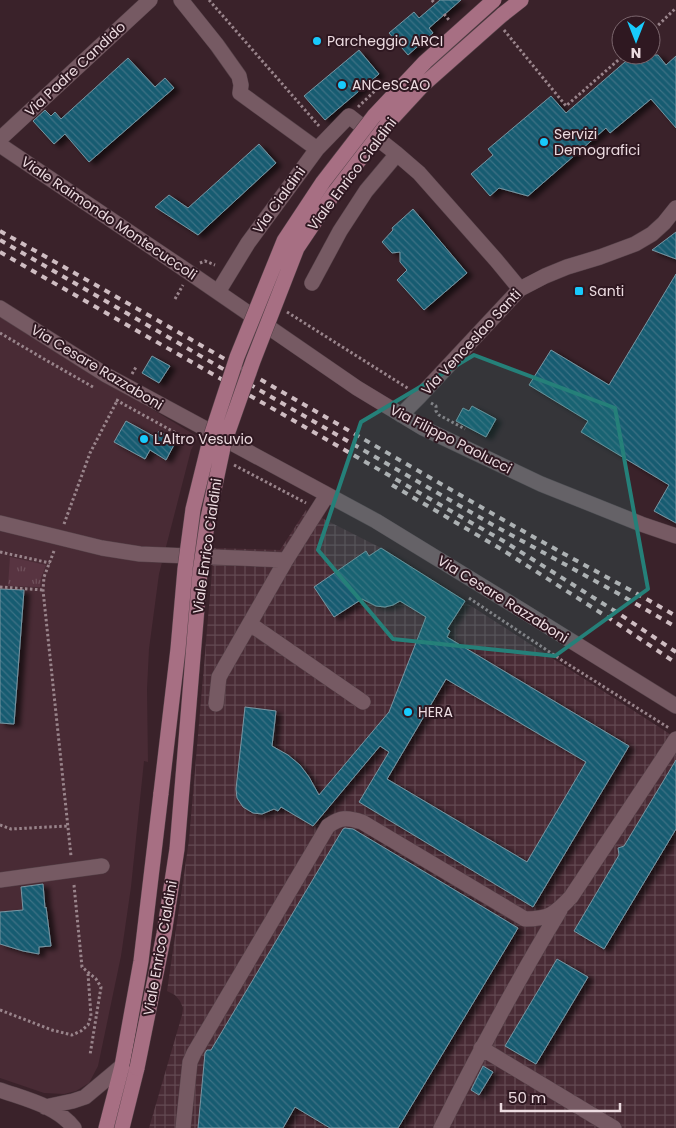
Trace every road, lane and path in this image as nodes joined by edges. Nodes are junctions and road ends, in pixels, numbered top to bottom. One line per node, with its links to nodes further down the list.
1 (150, 0): 15 (street, Via Padre Candido)
2 (181, 0): 17 (street)
3 (210, 0): 14 (path)
4 (432, 0): 7 (path)
5 (494, 0): 65 (main road, Viale Enrico Cialdini, bridge)
6 (521, 0): 11 (main road, Viale Enrico Cialdini)
7 (435, 4)
8 (676, 8): 12 (path)
9 (444, 14): 10 (path)
10 (450, 20)
11 (501, 20): 13 (path); 65 (main road, Viale Enrico Cialdini, bridge)
12 (661, 22)
13 (613, 65)
14 (328, 137): 17 (street, Via Cialdini); 18 (street, Via Cialdini)
15 (0, 139)
16 (0, 145): 24 (street, Viale Raimondo Montecuccoli)
17 (317, 149): 21 (street, Via Cialdini)
18 (397, 154): 22 (street); 23 (street)
19 (676, 208): 23 (street, Via Venceslao Santi)
20 (215, 265): 21 (path)
21 (229, 274): 24 (street, Via Cialdini)
22 (312, 283)
23 (520, 289): 32 (street, Via Venceslao Santi)
24 (218, 292): 34 (street, Via Filippo Paolucci)
25 (0, 308): 29 (street, Via Cesare Razzaboni)
26 (281, 308): 32 (path)
27 (0, 333): 30 (path)
28 (136, 367): 29 (path)
29 (126, 386): 33 (path); 38 (street, Via Cesare Razzaboni)
30 (94, 388)
31 (110, 396): 33 (path)
32 (420, 396): 34 (street, Via Venceslao Santi); 35 (path)
33 (118, 401): 36 (path); 42 (path)
34 (401, 415): 41 (street, Via Filippo Paolucci)
35 (465, 429)
36 (194, 443)
37 (227, 461): 39 (path)
38 (327, 496): 39 (street); 52 (street, Via Cesare Razzaboni)
39 (318, 510): 44 (street)
40 (0, 523): 42 (street)
41 (676, 536)
42 (59, 538): 44 (street); 45 (path)
43 (0, 552): 45 (path)
44 (286, 560): 49 (street)
45 (50, 564): 47 (path)
46 (0, 587): 47 (path)
47 (43, 590): 56 (path)
48 (469, 598): 53 (path)
49 (250, 624): 50 (street); 51 (street)
50 (363, 702)
51 (216, 704)
52 (676, 706)
53 (676, 732)
54 (676, 739): 60 (street)
55 (0, 825): 56 (path)
56 (67, 826): 58 (path)
57 (102, 866): 58 (street)
58 (72, 870): 59 (street); 61 (path)
59 (0, 880)
60 (561, 908): 63 (street); 71 (street)
61 (88, 974): 62 (path); 64 (path)
62 (0, 1010)
63 (481, 1048): 72 (street); 73 (street)
64 (90, 1055)
65 (129, 1067): 67 (street); 69 (main road, Viale Enrico Cialdini); 70 (main road, Viale Enrico Cialdini)
66 (0, 1090): 67 (street)
67 (45, 1107): 68 (street)
68 (74, 1128)
69 (106, 1128)
70 (122, 1128)
71 (183, 1128)
72 (441, 1128)
73 (614, 1128)

